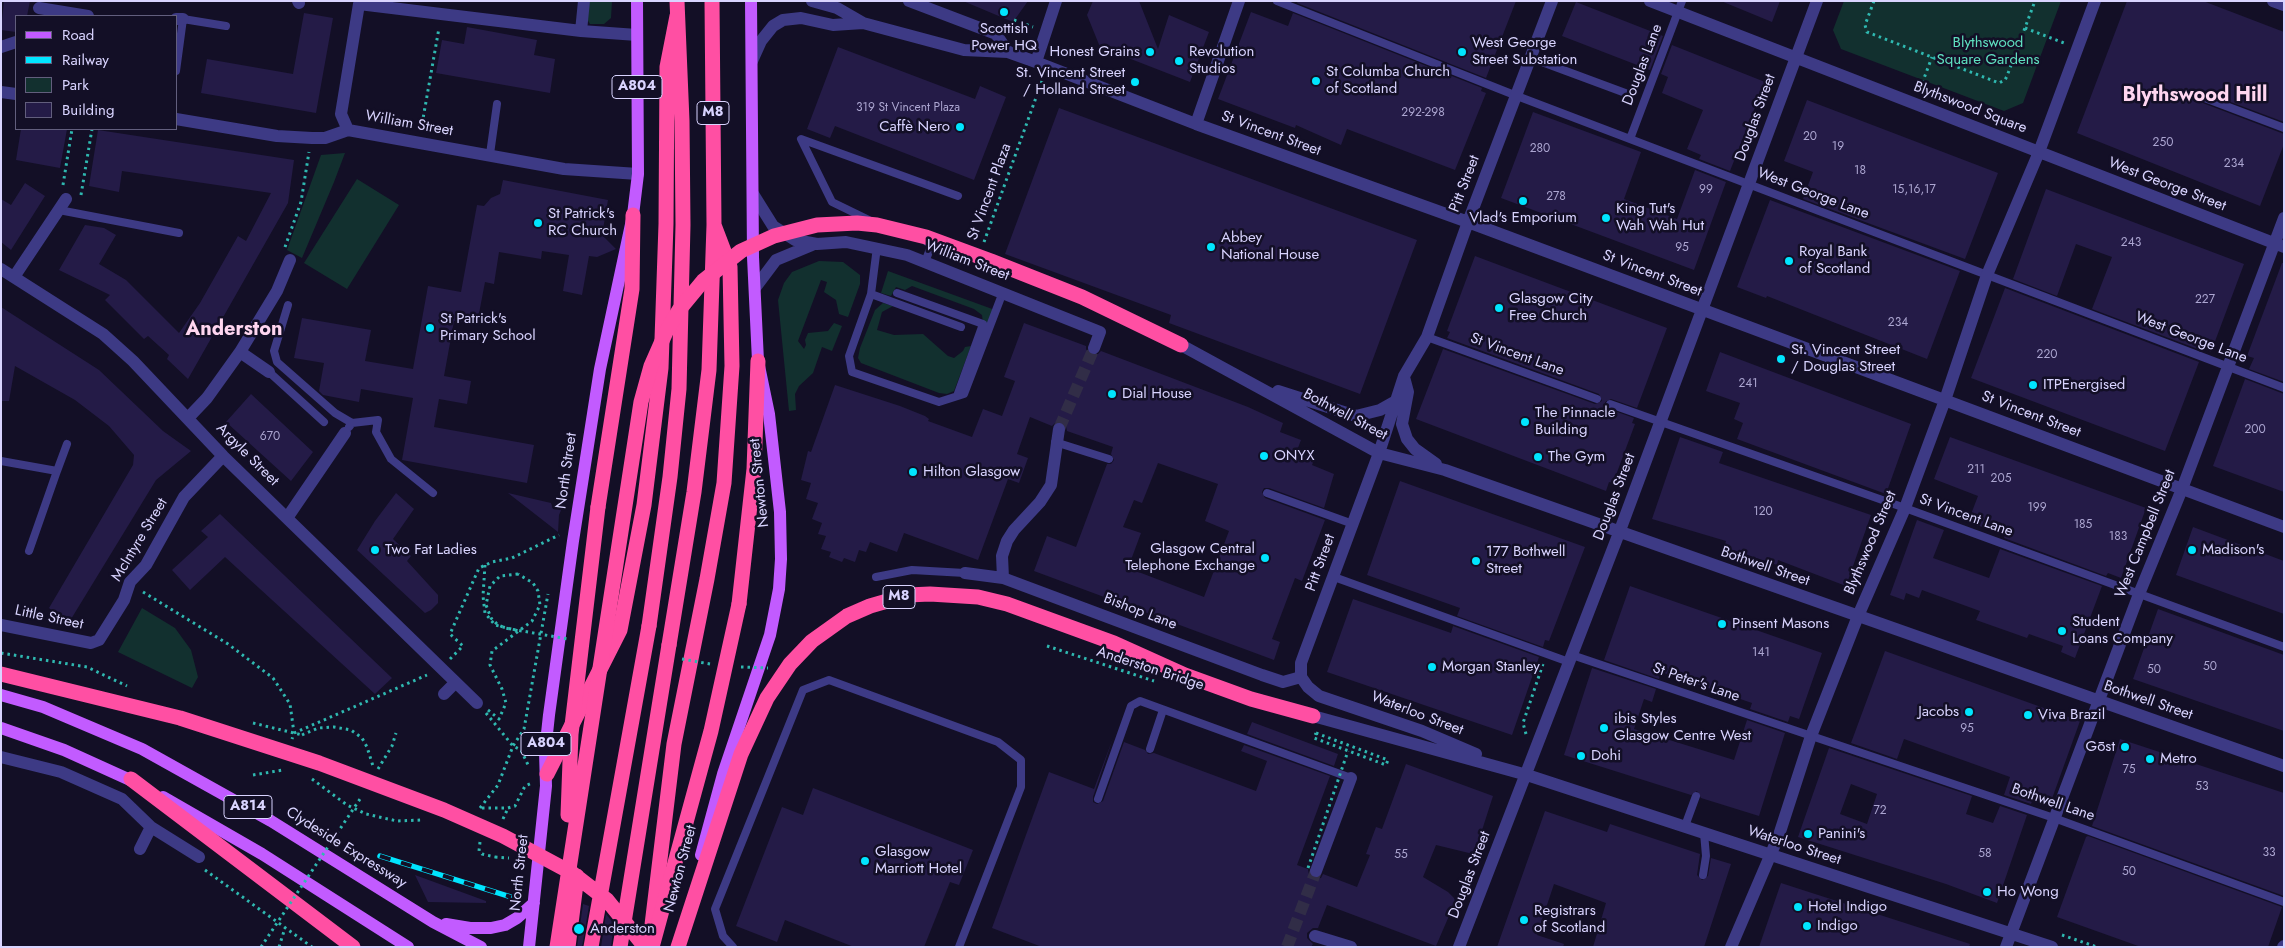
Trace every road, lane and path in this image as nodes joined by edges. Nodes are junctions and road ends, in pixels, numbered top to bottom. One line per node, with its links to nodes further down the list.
1 (584, 1): 30 (street)
2 (637, 1): 31 (main road, North Street / A804)
3 (712, 1): 69 (highway, M8)
4 (751, 1): 40 (main road, Newton Street)
5 (812, 1): 26 (street, St Vincent Street)
6 (909, 1): 36 (street)
7 (1056, 1): 41 (street)
8 (1239, 1): 50 (street)
9 (1277, 1): 45 (lane, West George Lane)
10 (1552, 1): 38 (street, Pitt Street)
11 (1650, 1): 19 (street)
12 (1817, 1): 39 (street)
13 (1874, 1): 37 (path)
14 (2035, 1): 29 (path)
15 (2095, 1): 35 (street, Blythswood Square)
16 (2273, 1): 18 (street)
17 (356, 2): 23 (street); 54 (street)
18 (2284, 6)
19 (1679, 7): 39 (street); 56 (lane, Douglas Lane)
20 (39, 9): 22 (street)
21 (677, 9): 165 (highway); 203 (highway, M8, bridge)
22 (81, 15)
23 (441, 15): 30 (street); 57 (path)
24 (180, 19): 28 (lane); 33 (lane)
25 (1014, 20): 27 (path)
26 (863, 23): 36 (street, St Vincent Street); 40 (street, St Vincent Street)
27 (1023, 23)
28 (226, 26)
29 (2025, 28): 35 (path); 37 (path)
30 (581, 31): 31 (street)
31 (637, 35): 60 (main road, North Street / A804)
32 (15, 42): 34 (street)
33 (178, 45)
34 (1, 47)
35 (2079, 48): 58 (street, Blythswood Square)
36 (1008, 52): 41 (street, St Vincent Street)
37 (1932, 57): 48 (path)
38 (1531, 58): 44 (lane); 45 (street, Pitt Street)
39 (1795, 58): 48 (street, Blythswood Square); 61 (street, Douglas Street)
40 (752, 61): 62 (main road, Newton Street)
41 (1041, 64): 50 (street, St Vincent Street); 71 (path, St Vincent Plaza)
42 (1, 92): 43 (street)
43 (15, 94)
44 (1628, 94)
45 (1517, 96): 56 (lane, West George Lane); 68 (street, Pitt Street)
46 (2202, 97): 51 (lane)
47 (497, 104): 59 (lane)
48 (1914, 104): 58 (street, Blythswood Square)
49 (178, 119): 55 (street, William Street)
50 (1196, 124): 68 (street, St Vincent Street)
51 (2284, 128)
52 (72, 130): 64 (path)
53 (92, 130): 64 (path)
54 (348, 130): 55 (street, William Street); 57 (street, William Street)
55 (312, 138): 75 (path)
56 (1630, 139): 61 (lane, West George Lane)
57 (419, 143): 59 (street, William Street)
58 (2039, 152): 73 (street, West George Street); 78 (street, Blythswood Street)
59 (490, 154): 60 (street, William Street)
60 (638, 174): 66 (main road, North Street / A804)
61 (1750, 185): 78 (lane, West George Lane); 85 (street, Douglas Street)
62 (753, 194): 72 (street, William Street); 80 (main road, Newton Street)
63 (958, 196): 76 (lane)
64 (66, 198): 65 (street)
65 (59, 210): 70 (lane); 79 (street)
66 (633, 215): 165 (main road, North Street / A804); 186 (highway, bridge)
67 (2284, 218): 73 (street, West Campbell Street)
68 (1468, 222): 85 (street, St Vincent Street); 87 (street, Pitt Street)
69 (714, 225): 204 (highway, M8, bridge); 206 (highway, M8)
70 (179, 233)
71 (983, 242)
72 (817, 244): 74 (street, William Street); 80 (street, William Street)
73 (2279, 246): 92 (street, West Campbell Street)
74 (877, 247): 76 (street, William Street); 83 (lane)
75 (290, 260): 90 (street)
76 (925, 262): 81 (street, William Street)
77 (1, 269): 79 (street, Argyle Street)
78 (1987, 275): 92 (lane, West George Lane); 99 (street, Blythswood Street)
79 (14, 277): 102 (street, Argyle Street)
80 (755, 288): 91 (main road, Newton Street)
81 (1003, 292): 89 (street, William Street); 97 (lane)
82 (897, 293): 97 (lane)
83 (872, 294): 86 (lane); 97 (lane)
84 (288, 305): 106 (lane)
85 (1702, 310): 99 (street, St Vincent Street); 105 (street, Douglas Street)
86 (961, 327)
87 (1427, 337): 94 (street, Pitt Street); 98 (lane, St Vincent Lane)
88 (1181, 345): 95 (street, Bothwell Street); 103 (highway, bridge)
89 (1094, 348)
90 (240, 352): 93 (street); 102 (street)
91 (758, 361): 193 (main road, Newton Street); 206 (highway, bridge)
92 (2228, 367): 96 (lane, West George Lane); 116 (street, West Campbell Street)
93 (269, 372): 104 (lane)
94 (1404, 376): 100 (street, Pitt Street); 114 (street)
95 (1245, 380): 100 (street, Bothwell Street); 110 (street, Bothwell Street)
96 (2284, 388)
97 (956, 396)
98 (1598, 399)
99 (1945, 400): 116 (street, St Vincent Street); 119 (street, Blythswood Street)
100 (1396, 401): 110 (street, Pitt Street)
101 (1610, 404): 105 (lane, St Vincent Lane)
102 (188, 418): 111 (street, Argyle Street)
103 (638, 421): 186 (highway, bridge); 202 (highway, bridge)
104 (324, 422)
105 (1660, 422): 119 (lane, St Vincent Lane); 123 (street, Douglas Street)
106 (348, 428): 117 (lane); 120 (street)
107 (1059, 428): 108 (street)
108 (1055, 442): 112 (lane); 131 (street)
109 (67, 444): 115 (lane)
110 (1379, 453): 114 (street, Bothwell Street); 121 (street, Pitt Street)
111 (223, 456): 120 (street, Argyle Street); 132 (street, McIntyre Street)
112 (1109, 459)
113 (1, 461): 115 (lane)
114 (1445, 470): 123 (street, Bothwell Street)
115 (57, 471): 125 (lane)
116 (2182, 489): 122 (street, St Vincent Street); 134 (street, West Campbell Street)
117 (433, 493)
118 (1267, 493): 121 (lane)
119 (1904, 508): 134 (lane, St Vincent Lane); 135 (street, Blythswood Street)
120 (287, 518): 143 (street, Argyle Street)
121 (1353, 524): 130 (street, Pitt Street)
122 (2284, 527)
123 (1619, 533): 135 (street, Bothwell Street); 142 (street, Douglas Street)
124 (557, 545): 126 (path)
125 (29, 551)
126 (485, 565): 137 (path, bridge); 143 (path)
127 (965, 573): 129 (lane); 131 (street, Bishop Lane)
128 (518, 574): 137 (path)
129 (876, 577)
130 (1334, 577): 141 (lane, St Peter's Lane); 145 (street, Pitt Street)
131 (1003, 578): 145 (street, Bishop Lane)
132 (130, 582): 138 (street, McIntyre Street); 156 (path)
133 (549, 593): 151 (path)
134 (2139, 594): 140 (lane, St Vincent Lane); 150 (street, West Campbell Street)
135 (1858, 616): 150 (street, Bothwell Street); 158 (street, Blythswood Street)
136 (1, 625): 138 (street, Little Street)
137 (519, 631): 154 (path)
138 (91, 643)
139 (1047, 646): 147 (path, Anderston Bridge)
140 (2284, 647)
141 (1547, 653): 142 (lane, St Peter's Lane); 159 (path)
142 (1571, 659): 158 (lane, St Peter's Lane); 167 (street, Douglas Street)
143 (441, 668): 146 (street, Argyle Street); 156 (path)
144 (1, 674): 205 (highway, bridge)
145 (1301, 676): 167 (street, Waterloo Street)
146 (455, 683): 148 (street); 151 (street, Argyle Street)
147 (1162, 684)
148 (444, 694)
149 (1, 695): 189 (main road, Clydeside Expressway / A814)
150 (2098, 701): 163 (street, Bothwell Street); 175 (street, West Campbell Street)
151 (477, 703)
152 (1163, 710): 160 (lane); 168 (lane); 173 (lane)
153 (1313, 716): 167 (street, Waterloo Street); 193 (highway, M8, bridge)
154 (499, 718)
155 (1, 728): 169 (main road, A814)
156 (294, 733): 157 (path, bridge)
157 (396, 733)
158 (1811, 736): 175 (lane, Bothwell Lane); 181 (street, Blythswood Street)
159 (1526, 737)
160 (1150, 750)
161 (1348, 751): 161 (path); 184 (path, bridge)
162 (1, 757): 177 (street)
163 (2284, 766)
164 (289, 768): 166 (path)
165 (547, 774): 187 (main road, North Street / A804)
166 (253, 775)
167 (1527, 775): 176 (street, Waterloo Street); 210 (street, Douglas Street)
168 (1352, 778): 184 (street)
169 (131, 780): 197 (highway); 198 (main road, A814)
170 (534, 783): 174 (path)
171 (364, 793): 194 (path, bridge)
172 (1696, 796): 176 (lane)
173 (1098, 799)
174 (481, 808)
175 (2054, 818): 188 (lane, Bothwell Lane); 191 (street, West Campbell Street)
176 (1685, 826): 178 (street, Waterloo Street)
177 (151, 827): 180 (street); 182 (street)
178 (1704, 832): 181 (street, Waterloo Street); 185 (lane)
179 (481, 841): 183 (path)
180 (140, 850)
181 (1770, 856): 191 (street, Waterloo Street); 211 (street, Blythswood Street)
182 (199, 857): 190 (path)
183 (495, 857)
184 (1312, 870)
185 (1703, 875)
186 (566, 884): 201 (highway, bridge)
187 (534, 902): 189 (main road); 200 (main road, North Street / A804)
188 (2284, 902)
189 (433, 922): 199 (main road, Clydeside Expressway / A814)
190 (285, 928): 195 (path); 196 (path)
191 (2011, 933): 212 (street, West Campbell Street); 213 (street, Waterloo Street)
192 (1316, 936): 209 (street)
193 (679, 945)
194 (261, 947)
195 (279, 947)
196 (312, 947)
197 (353, 947)
198 (408, 947)
199 (482, 947)
200 (528, 947)
201 (557, 947)
202 (568, 947)
203 (591, 947)
204 (620, 947)
205 (645, 947)
206 (651, 947)
207 (733, 947): 208 (lane)
208 (959, 947)
209 (1351, 947)
210 (1459, 947)
211 (1731, 947)
212 (2006, 947)
213 (2052, 947)

